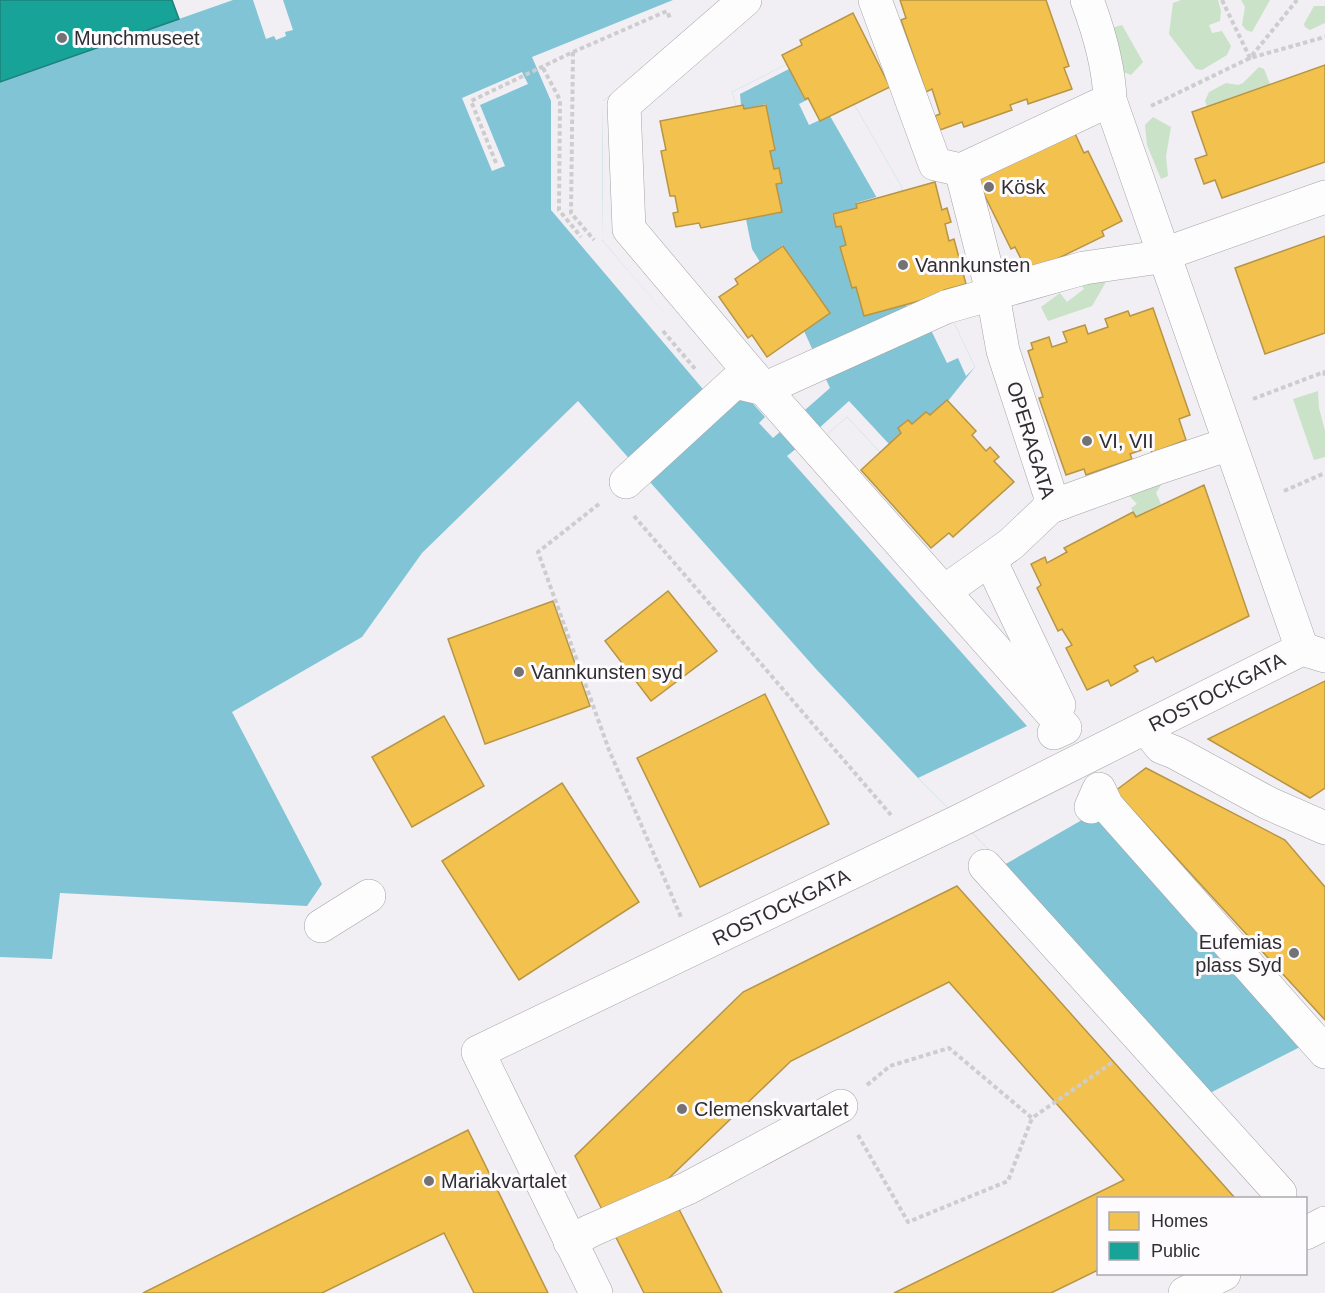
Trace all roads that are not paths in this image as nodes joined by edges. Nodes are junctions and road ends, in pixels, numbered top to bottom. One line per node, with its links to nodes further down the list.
1 (745, 0): 9 (main road)
2 (875, 0): 5 (main road)
3 (1087, 0): 4 (main road)
4 (1110, 100): 5 (main road); 7 (main road)
5 (962, 170): 8 (main road, OPERAGATA)
6 (1325, 197): 7 (main road)
7 (1164, 254): 8 (main road); 10 (main road)
8 (993, 295): 9 (main road); 12 (main road, OPERAGATA)
9 (764, 389): 11 (main road); 14 (main road)
10 (1229, 444): 12 (main road, OPERAGATA); 15 (main road)
11 (622, 485)
12 (1050, 507): 13 (main road)
13 (990, 560): 14 (main road); 14 (main road)
14 (945, 591)
15 (1313, 653): 16 (main road, ROSTOCKGATA)
16 (1146, 728): 18 (main road); 27 (main road, ROSTOCKGATA)
17 (1091, 807): 22 (main road)
18 (1325, 828)
19 (985, 866): 24 (main road)
20 (369, 896): 21 (main road)
21 (321, 926)
22 (1325, 1052)
23 (841, 1106): 27 (main road)
24 (1280, 1193)
25 (1325, 1223): 26 (main road)
26 (1307, 1232)
27 (570, 1242): 29 (main road, ROSTOCKGATA)
28 (1222, 1275): 30 (main road)
29 (596, 1293)
30 (1185, 1293)

